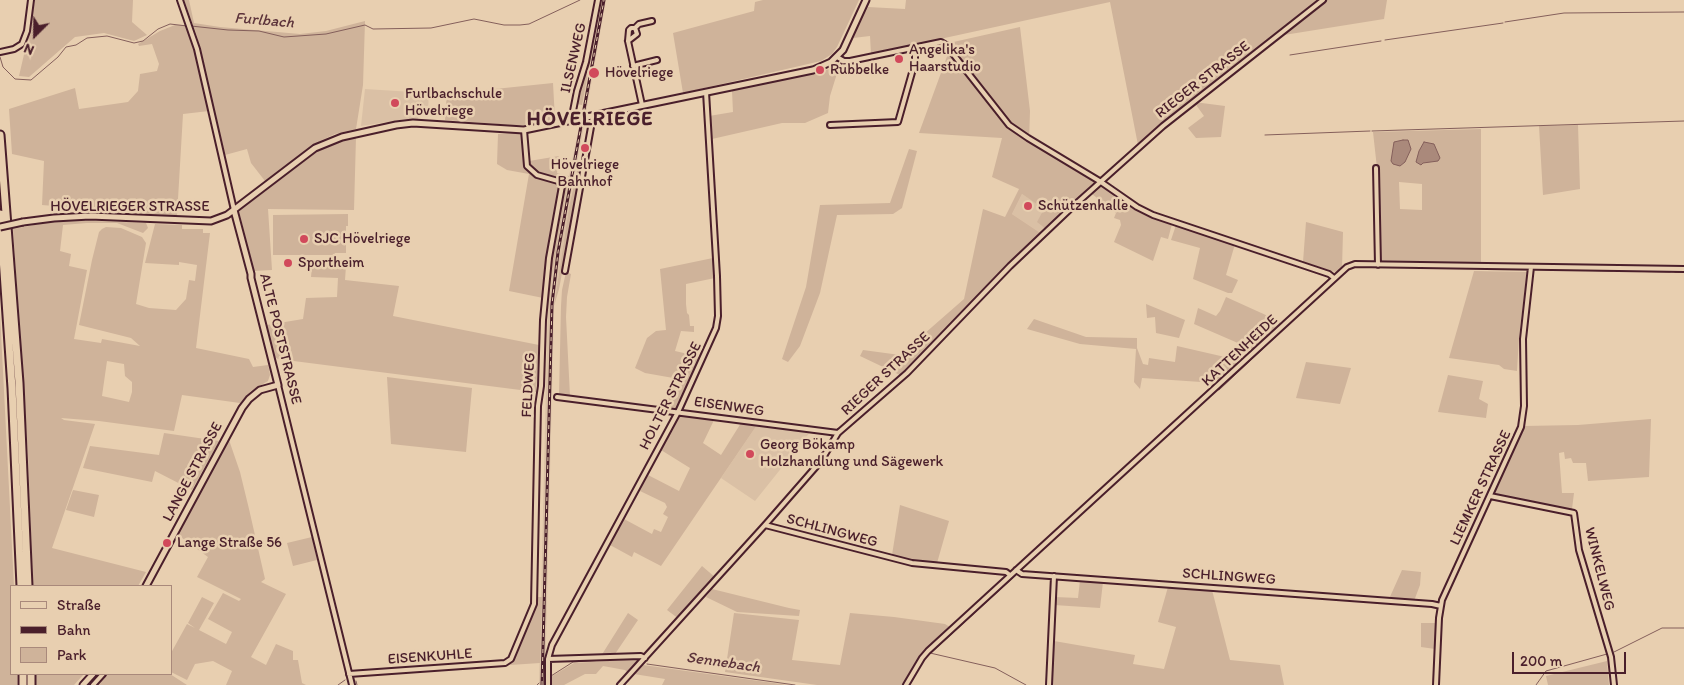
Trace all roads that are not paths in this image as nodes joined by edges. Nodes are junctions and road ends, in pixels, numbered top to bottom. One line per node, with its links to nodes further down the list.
1 (31, 0): 10 (street)
2 (180, 0): 23 (street, ALTE POSTSTRASSE)
3 (598, 0): 17 (street, ILSENWEG)
4 (866, 0): 11 (main road, HÖVELRIEGER STRASSE)
5 (1322, 0): 22 (street, RIEGER STRASSE)
6 (652, 22): 7 (street)
7 (635, 28): 8 (street); 8 (street)
8 (628, 41): 13 (street)
9 (915, 47): 11 (street); 18 (street); 22 (street)
10 (0, 52)
11 (837, 57): 14 (main road, HÖVELRIEGER STRASSE)
12 (657, 60): 13 (street)
13 (633, 66): 15 (street)
14 (708, 92): 15 (main road, HÖVELRIEGER STRASSE); 33 (street, HOLTER STRASSE)
15 (642, 105): 16 (main road, HÖVELRIEGER STRASSE)
16 (593, 116): 17 (main road, HÖVELRIEGER STRASSE); 29 (street)
17 (573, 120): 19 (main road, HÖVELRIEGER STRASSE)
18 (830, 125)
19 (524, 130): 23 (main road, HÖVELRIEGER STRASSE); 45 (street, FELDWEG)
20 (0, 135): 41 (highway)
21 (1376, 168): 26 (street)
22 (1101, 182): 30 (street); 34 (street, RIEGER STRASSE)
23 (234, 210): 25 (main road, HÖVELRIEGER STRASSE, bridge); 31 (main road, ALTE POSTSTRASSE)
24 (0, 214): 40 (highway)
25 (0, 227)
26 (1378, 265): 27 (street, KATTENHEIDE); 30 (street, KATTENHEIDE)
27 (1531, 267): 28 (street, KATTENHEIDE); 35 (street, LIEMKER STRASSE)
28 (1684, 269)
29 (565, 271)
30 (1334, 278): 37 (street, KATTENHEIDE)
31 (278, 385): 42 (main road, LANGE STRASSE); 47 (street, ALTE POSTSTRASSE)
32 (557, 397): 33 (street, EISENWEG)
33 (678, 412): 34 (street, EISENWEG); 46 (street, HOLTER STRASSE)
34 (838, 433): 36 (street, RIEGER STRASSE)
35 (1490, 496): 43 (street, LIEMKER STRASSE); 58 (street, WINKELWEG)
36 (765, 525): 38 (street, SCHLINGWEG); 44 (street, RIEGER STRASSE)
37 (1016, 570): 38 (street, KATTENHEIDE); 39 (street, SCHLINGWEG)
38 (1010, 575): 55 (street, KATTENHEIDE)
39 (1054, 576): 43 (street, SCHLINGWEG); 56 (street)
40 (21, 585)
41 (28, 585)
42 (147, 585)
43 (1440, 606): 57 (street, LIEMKER STRASSE)
44 (644, 658): 46 (street); 54 (street, RIEGER STRASSE)
45 (511, 659): 47 (street, EISENKUHLE)
46 (548, 660): 53 (street, HOLTER STRASSE)
47 (349, 674): 52 (street, ALTE POSTSTRASSE)
48 (92, 675): 50 (main road)
49 (102, 675): 51 (street)
50 (83, 685)
51 (93, 685)
52 (352, 685)
53 (548, 685)
54 (620, 685)
55 (906, 685)
56 (1049, 685)
57 (1436, 685)
58 (1614, 685)

